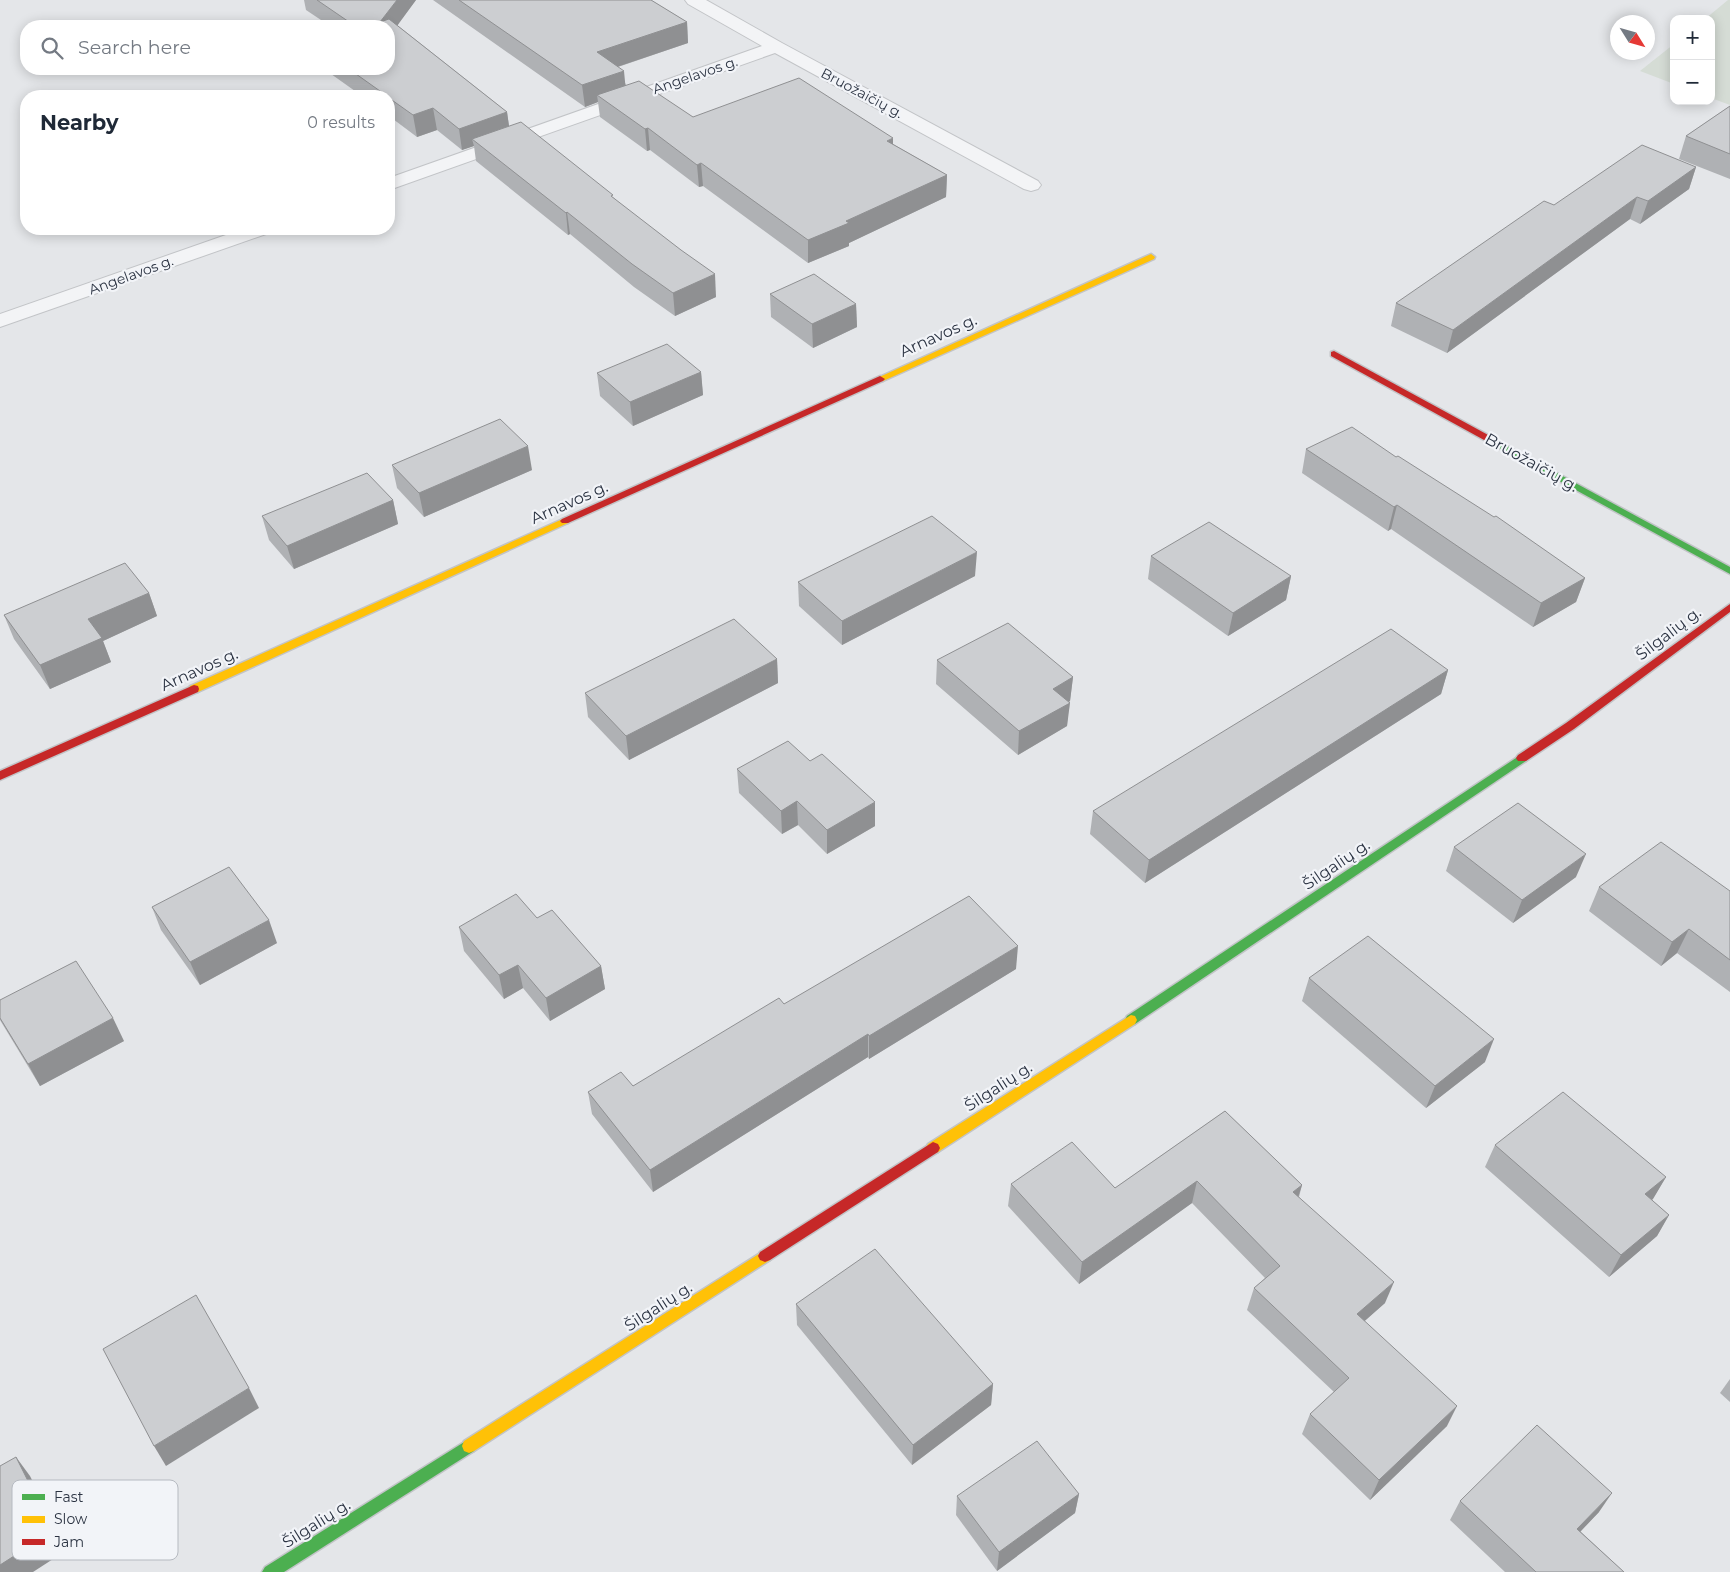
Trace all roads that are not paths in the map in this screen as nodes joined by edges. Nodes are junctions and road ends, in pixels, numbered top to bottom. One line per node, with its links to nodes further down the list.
1 (694, 0): 2 (street, Bruožaičių g.)
2 (776, 47): 3 (street, Angelavos g.); 4 (street, Bruožaičių g.)
3 (395, 182)
4 (1031, 185)
5 (245, 235): 7 (street, Angelavos g.)
6 (1150, 257): 11 (street, Arnavos g.)
7 (0, 322)
8 (1334, 354): 9 (street, Bruožaičių g.)
9 (1730, 571)
10 (1730, 607): 12 (street, Šilgalių g.)
11 (0, 776)
12 (270, 1572)

